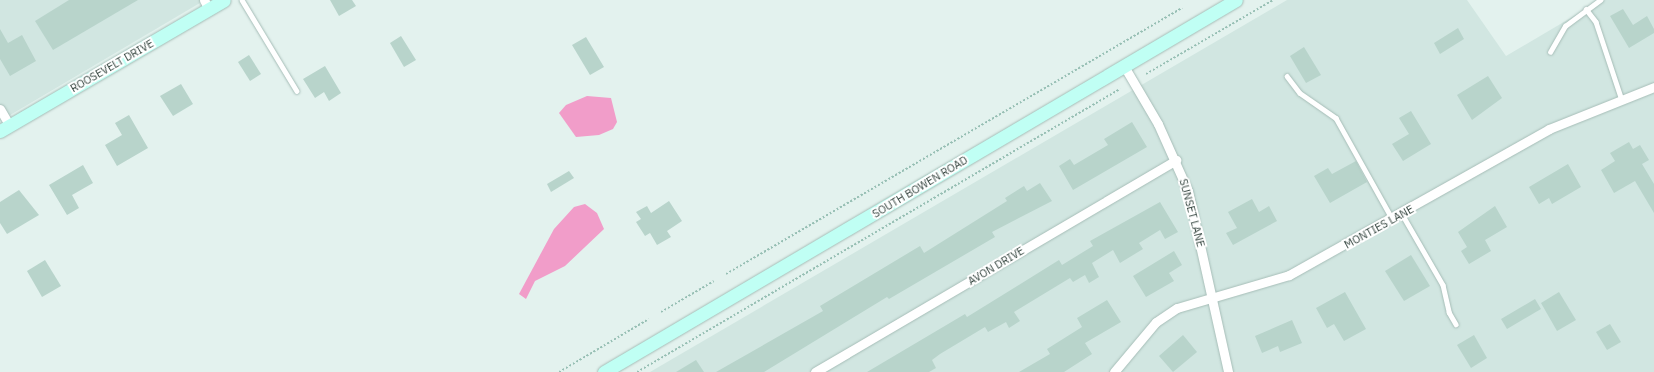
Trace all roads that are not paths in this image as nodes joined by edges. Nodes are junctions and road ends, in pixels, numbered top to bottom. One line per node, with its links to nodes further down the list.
1 (224, 0): 5 (main road, ROOSEVELT DRIVE)
2 (242, 0): 11 (lane)
3 (1236, 0): 8 (main road, SOUTH BOWEN ROAD)
4 (1600, 0): 6 (lane)
5 (206, 4): 14 (main road, ROOSEVELT DRIVE)
6 (1586, 9): 7 (lane); 12 (lane)
7 (1550, 52)
8 (1124, 66): 15 (street, SUNSET LANE); 20 (main road, SOUTH BOWEN ROAD)
9 (1287, 76): 17 (lane)
10 (1654, 87): 12 (street, MONTIES LANE)
11 (297, 91)
12 (1622, 100): 16 (street, MONTIES LANE)
13 (0, 109): 14 (street)
14 (5, 128)
15 (1176, 160): 18 (street, SUNSET LANE); 21 (street, AVON DRIVE)
16 (1402, 214): 17 (street, MONTIES LANE); 19 (lane)
17 (1393, 220): 18 (street, MONTIES LANE)
18 (1212, 297): 22 (street, MONTIES LANE); 23 (street, SUNSET LANE)
19 (1456, 324)
20 (604, 372)
21 (815, 372)
22 (1114, 372)
23 (1228, 372)

